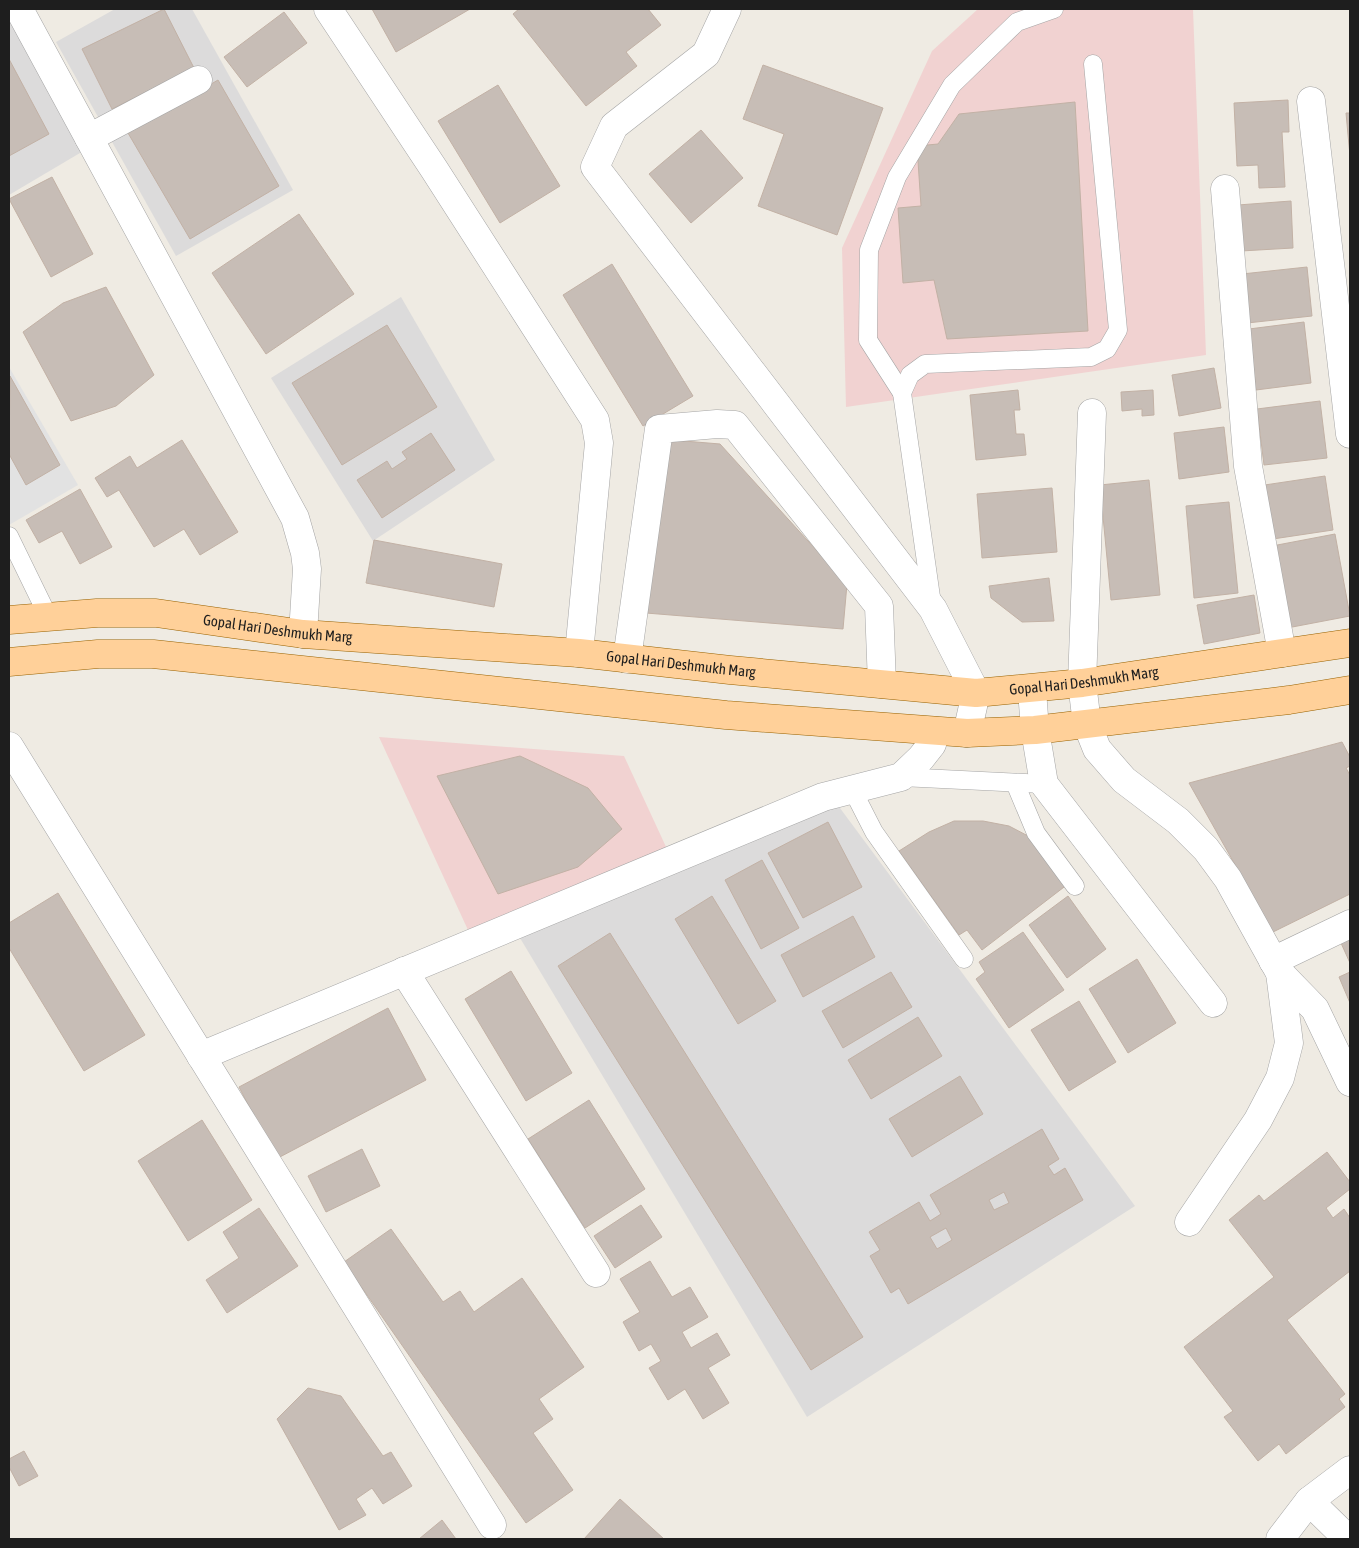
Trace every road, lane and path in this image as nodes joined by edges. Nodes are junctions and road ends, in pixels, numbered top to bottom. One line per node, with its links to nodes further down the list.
1 (19, 9): 8 (street)
2 (328, 9): 20 (street)
3 (726, 9): 14 (street)
4 (1054, 9): 10 (lane)
5 (1093, 64): 10 (lane)
6 (198, 80): 8 (street)
7 (1311, 101): 12 (street)
8 (89, 138): 17 (street)
9 (1225, 189): 19 (street)
10 (902, 393): 14 (lane)
11 (1092, 413): 23 (street)
12 (1350, 434)
13 (9, 536): 15 (lane)
14 (933, 609): 27 (street)
15 (48, 616): 16 (main road, Gopal Hari Deshmukh Marg); 17 (main road, Gopal Hari Deshmukh Marg)
16 (9, 620)
17 (303, 634): 20 (main road, Gopal Hari Deshmukh Marg)
18 (1350, 643): 19 (main road, Gopal Hari Deshmukh Marg)
19 (1282, 652): 23 (main road, Gopal Hari Deshmukh Marg)
20 (579, 654): 21 (main road, Gopal Hari Deshmukh Marg)
21 (627, 659): 24 (main road, Gopal Hari Deshmukh Marg); 24 (street)
22 (9, 662): 30 (main road)
23 (1082, 683): 25 (main road, Gopal Hari Deshmukh Marg); 28 (street)
24 (882, 684): 27 (main road, Gopal Hari Deshmukh Marg)
25 (1032, 690): 27 (main road, Gopal Hari Deshmukh Marg); 29 (street)
26 (1350, 690): 28 (main road)
27 (976, 693): 31 (street)
28 (1087, 724): 29 (main road); 40 (street)
29 (1035, 730): 31 (main road); 35 (street)
30 (936, 731): 31 (main road); 33 (street)
31 (966, 733)
32 (9, 746): 43 (street)
33 (901, 777): 34 (lane); 36 (street)
34 (1015, 783): 35 (lane); 37 (lane)
35 (1044, 784): 42 (street)
36 (852, 790): 39 (lane); 41 (street)
37 (1075, 886)
38 (1350, 924): 40 (street)
39 (964, 960)
40 (1277, 967): 44 (street); 45 (street)
41 (404, 971): 43 (street); 46 (street)
42 (1213, 1003)
43 (201, 1056): 49 (street)
44 (1350, 1082)
45 (1189, 1222)
46 (596, 1273)
47 (1350, 1470): 48 (street)
48 (1309, 1501): 50 (street); 51 (street)
49 (492, 1525)
50 (1280, 1539)
51 (1348, 1539)

